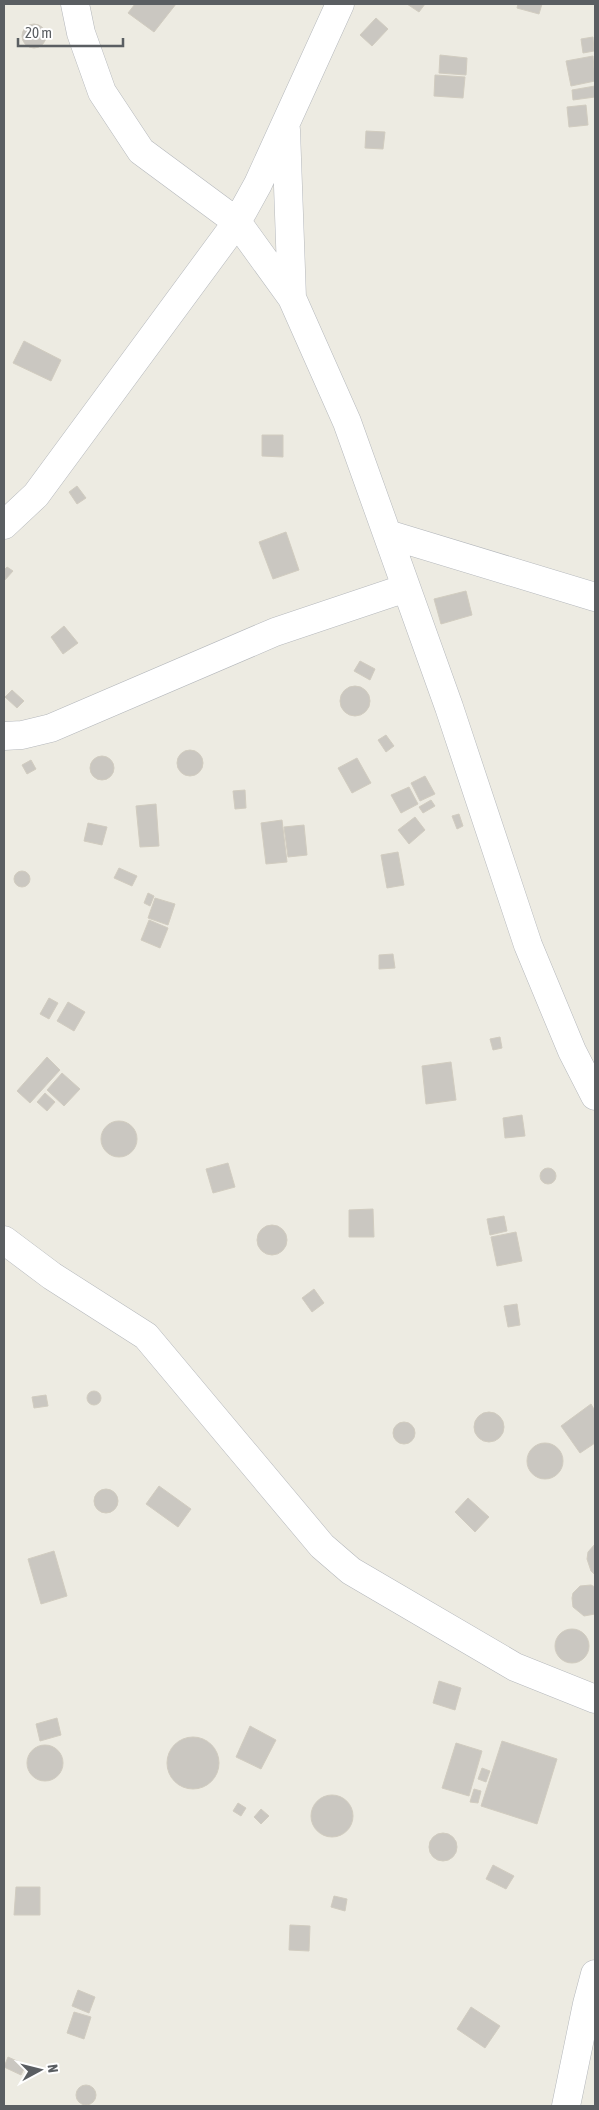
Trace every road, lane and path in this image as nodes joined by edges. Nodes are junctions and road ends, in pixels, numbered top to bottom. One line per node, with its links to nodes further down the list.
1 (75, 4): 4 (street)
2 (340, 4): 3 (street)
3 (286, 123): 4 (street); 5 (street)
4 (237, 222): 5 (street); 6 (street)
5 (292, 298): 7 (street)
6 (4, 525)
7 (387, 534): 8 (street); 9 (street)
8 (406, 588): 10 (street); 11 (street)
9 (595, 598)
10 (4, 736)
11 (595, 1096)
12 (4, 1240): 13 (street)
13 (595, 1699)
14 (595, 1974): 15 (street)
15 (566, 2106)

